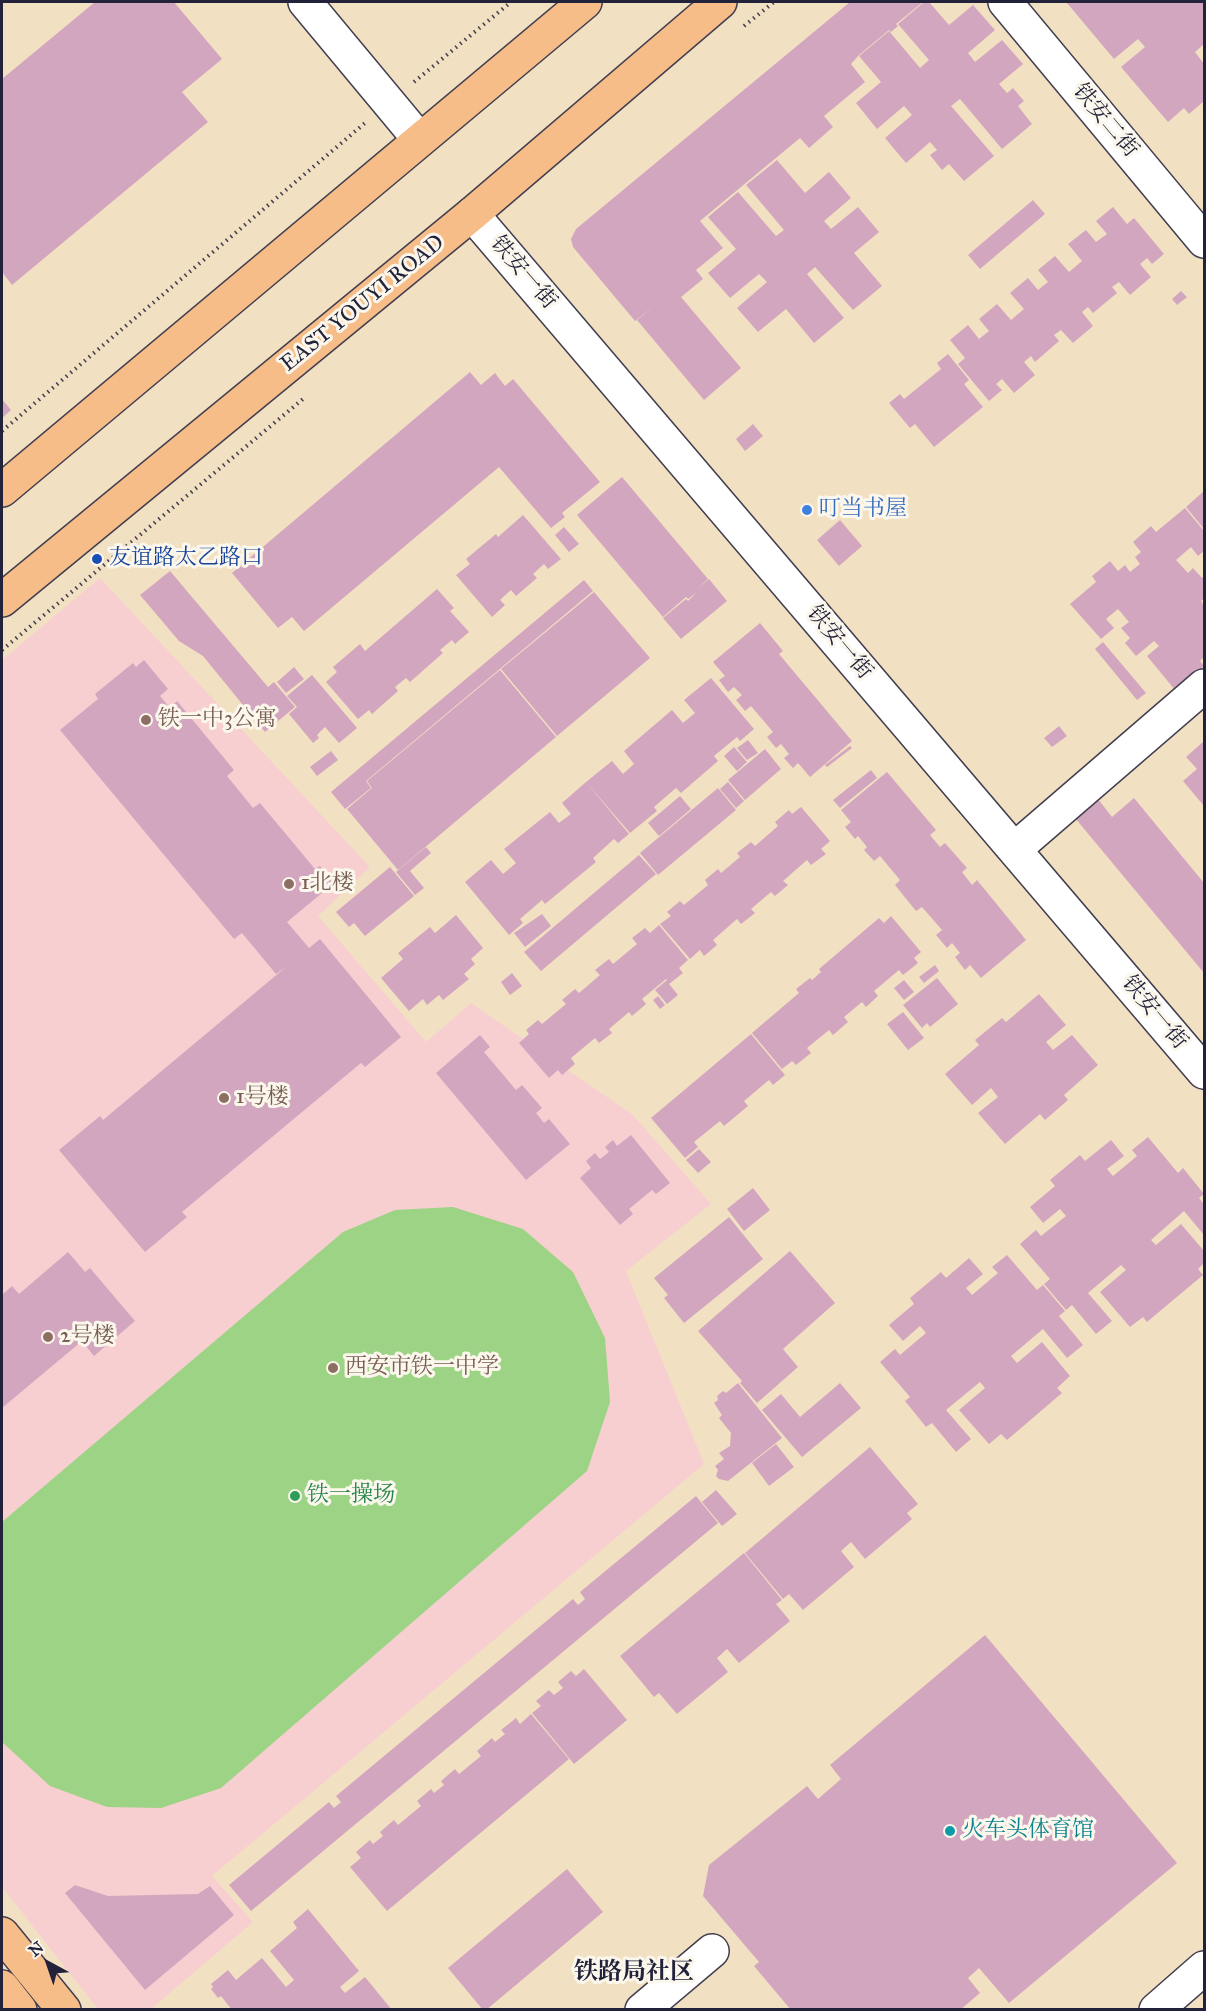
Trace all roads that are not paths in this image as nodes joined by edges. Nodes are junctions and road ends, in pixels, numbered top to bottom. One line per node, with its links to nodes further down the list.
1 (305, 2): 5 (street)
2 (585, 2): 5 (main road)
3 (720, 2): 6 (main road, EAST YOUYI ROAD)
4 (1005, 2): 7 (street, 铁安二街)
5 (419, 139): 8 (main road)
6 (472, 214): 9 (main road, EAST YOUYI ROAD); 11 (street, 铁安一街)
7 (1204, 241)
8 (2, 490)
9 (2, 600)
10 (1204, 686): 11 (street)
11 (1015, 849): 12 (street, 铁安一街)
12 (1204, 1072)
13 (2, 1934): 18 (main road)
14 (712, 1951): 19 (street)
15 (1204, 1968): 20 (street)
16 (2, 1988): 17 (main road)
17 (20, 2010)
18 (64, 2010)
19 (642, 2010)
20 (1156, 2010)

